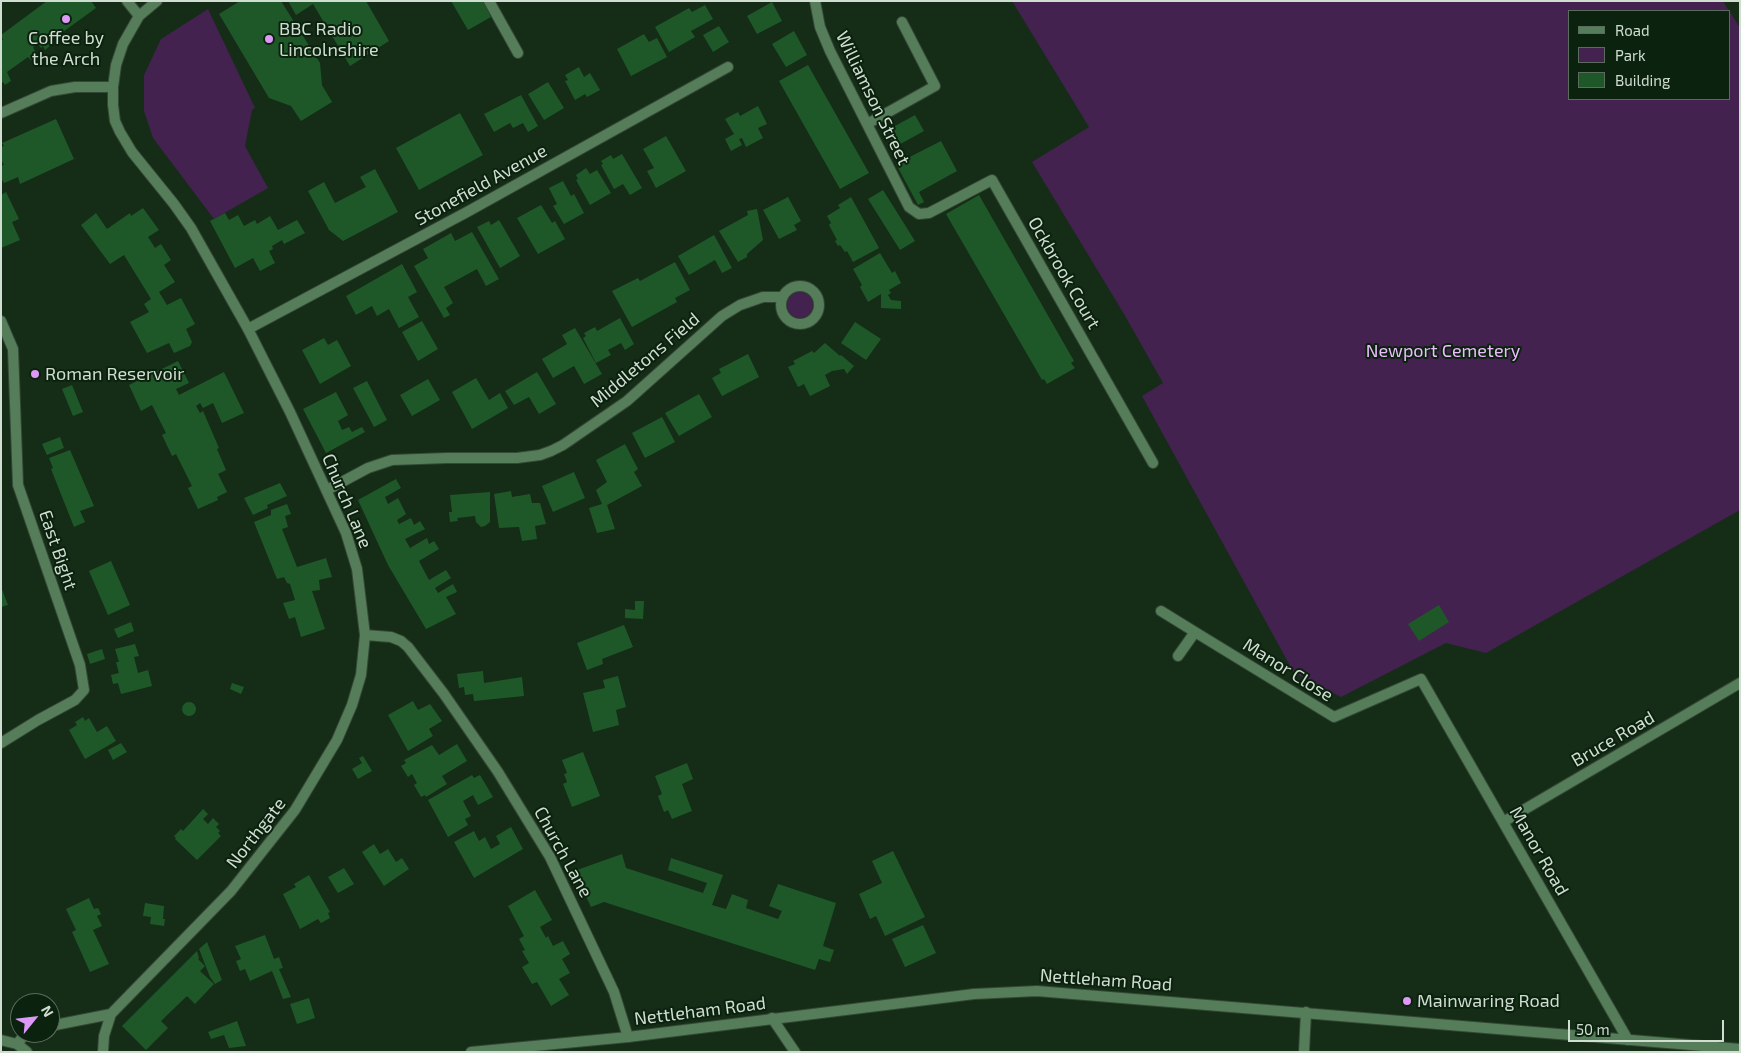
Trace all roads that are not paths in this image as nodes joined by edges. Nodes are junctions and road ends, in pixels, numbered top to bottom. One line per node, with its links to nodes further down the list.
1 (127, 1): 5 (street)
2 (157, 1): 5 (street)
3 (489, 1): 7 (street)
4 (815, 1): 11 (street, Williamson Street)
5 (139, 16): 9 (street, Church Lane)
6 (902, 22): 11 (street)
7 (518, 52)
8 (728, 67): 15 (street, Stonefield Avenue)
9 (113, 87): 10 (street); 15 (street, Church Lane)
10 (1, 113)
11 (867, 124): 12 (street, Williamson Street)
12 (909, 207): 16 (street, Ockbrook Court)
13 (783, 297): 17 (street, Middletons Field)
14 (1, 322): 24 (street, East Bight)
15 (248, 329): 17 (street, Church Lane)
16 (1153, 463)
17 (327, 490): 20 (street, Church Lane)
18 (1161, 611): 19 (street)
19 (1195, 632): 21 (street); 22 (street, Manor Close)
20 (365, 636): 27 (street, Northgate); 30 (street, Church Lane)
21 (1178, 656)
22 (1421, 679): 25 (street, Manor Road)
23 (1740, 683): 25 (street, Bruce Road)
24 (1, 743)
25 (1503, 822): 32 (street, Manor Road)
26 (1306, 1012): 28 (street, Nettleham Road); 32 (street, Nettleham Road); 39 (street)
27 (111, 1014): 29 (street); 36 (street, Northgate)
28 (772, 1018): 30 (street, Nettleham Road); 38 (street)
29 (60, 1024)
30 (628, 1037): 37 (street, Nettleham Road)
31 (1, 1040): 33 (street)
32 (1628, 1040): 34 (street, Nettleham Road)
33 (17, 1044): 35 (street)
34 (1740, 1049)
35 (27, 1052)
36 (103, 1052)
37 (471, 1052)
38 (795, 1052)
39 (1304, 1052)

